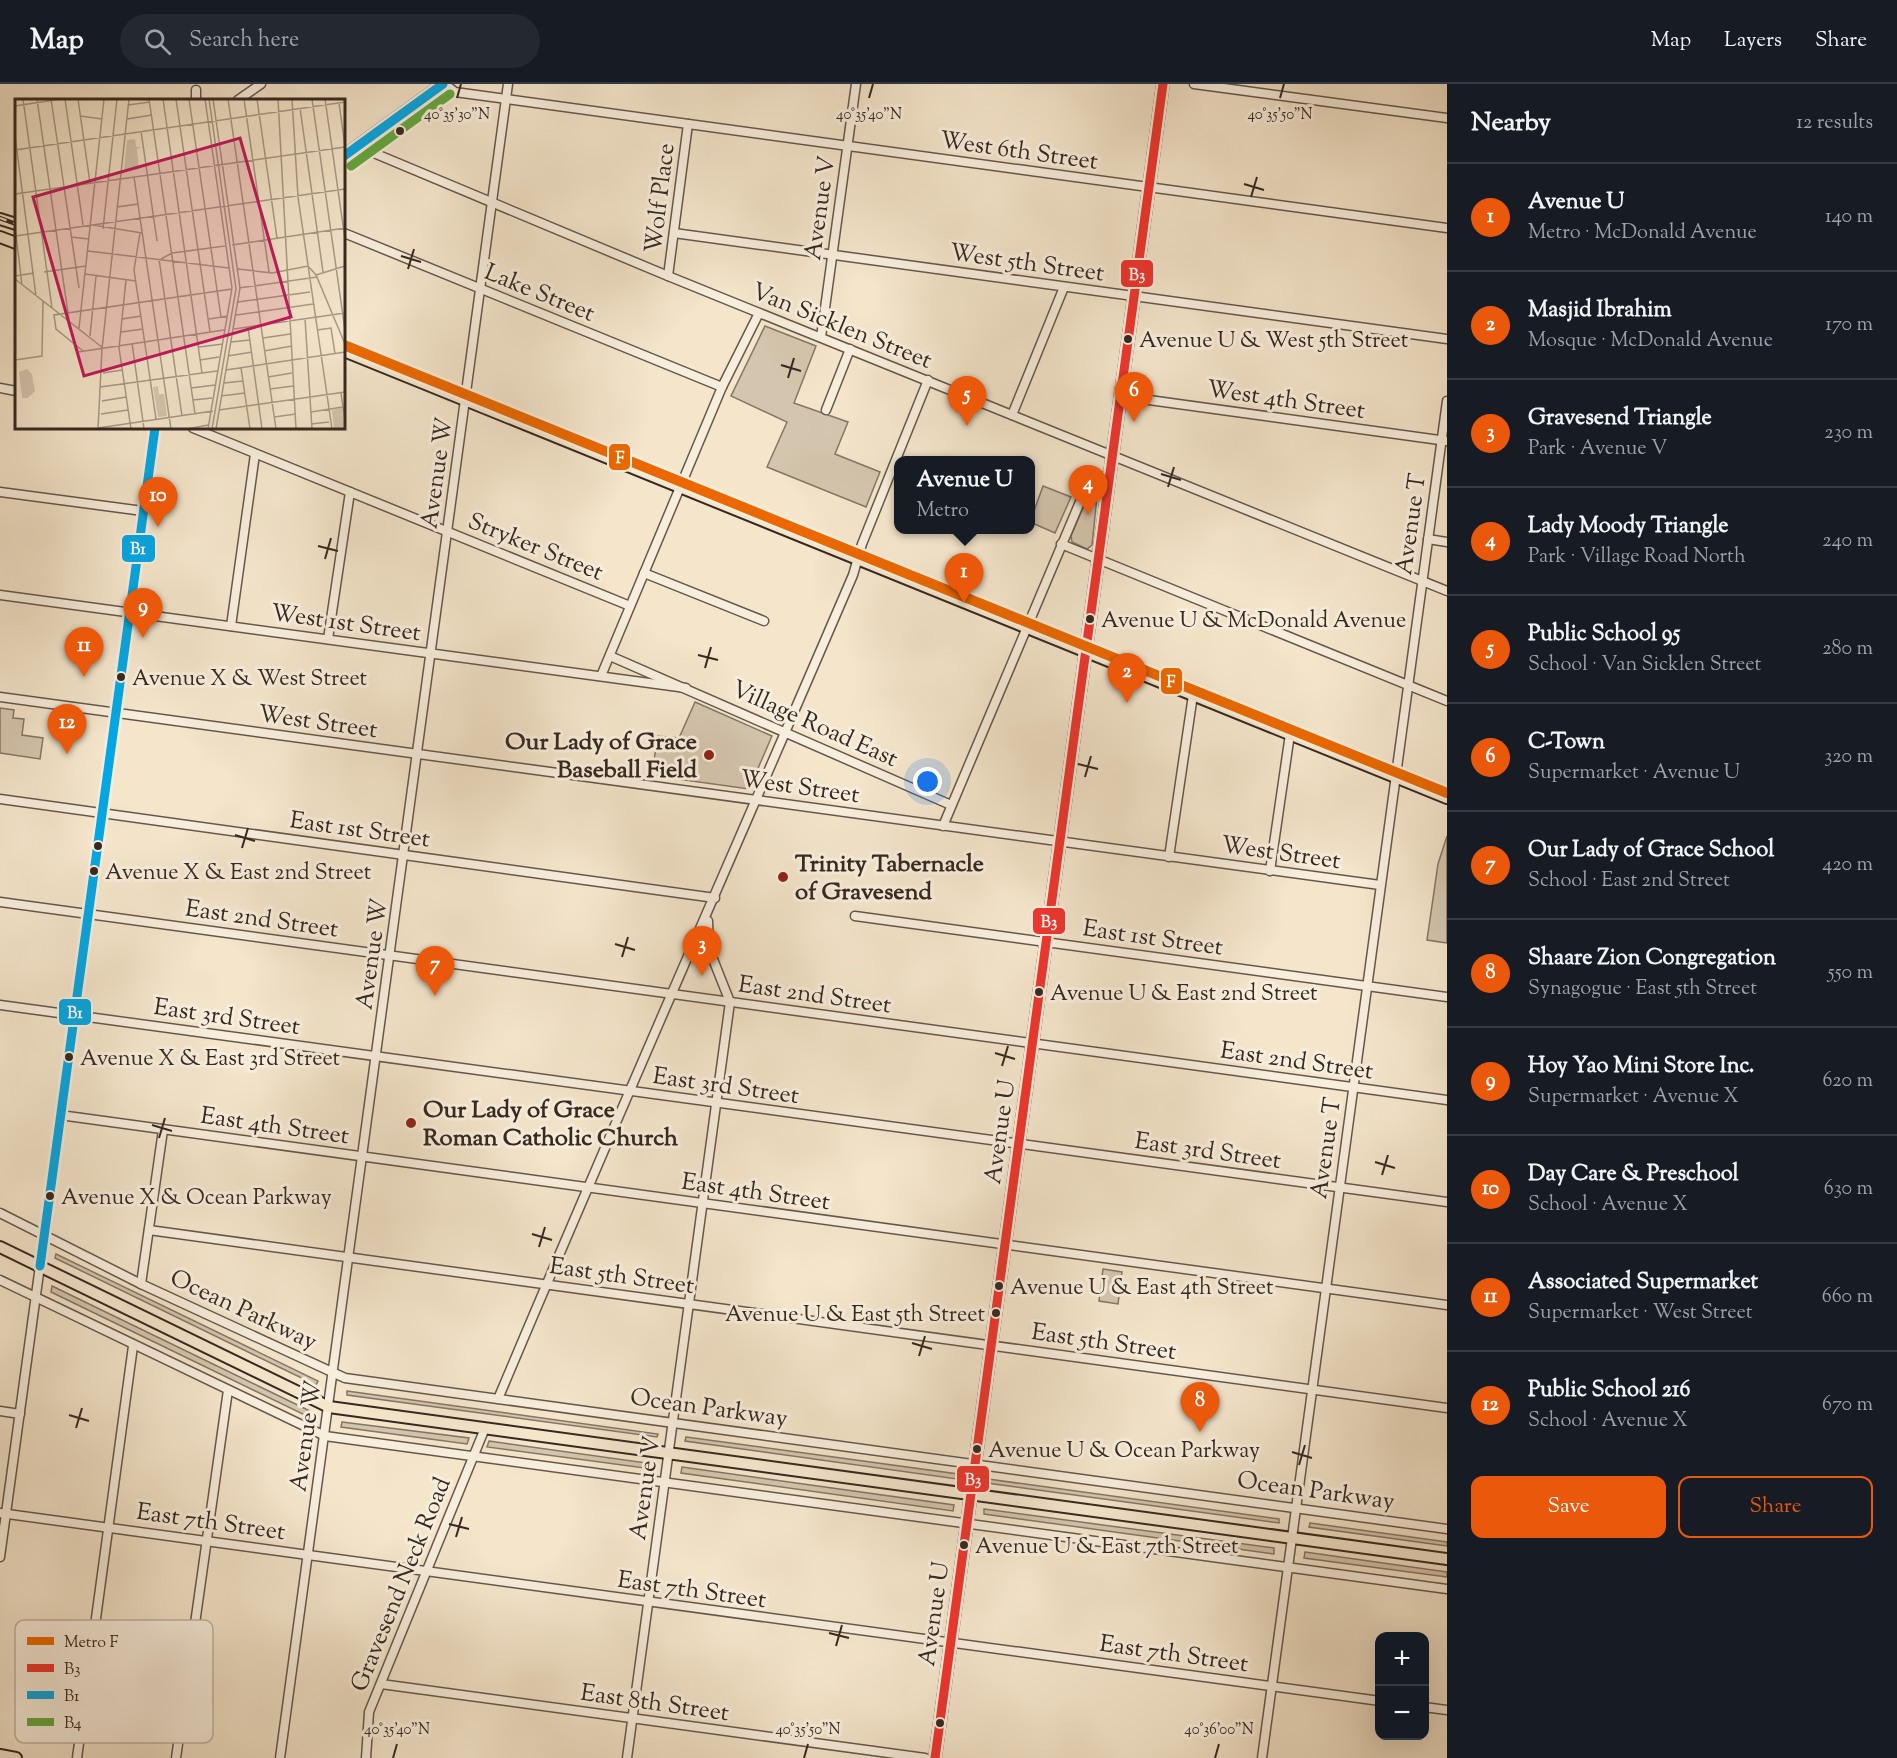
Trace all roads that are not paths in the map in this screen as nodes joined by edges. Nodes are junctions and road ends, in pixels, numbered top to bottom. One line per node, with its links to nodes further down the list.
1 (261, 84): 9 (street)
2 (444, 84): 10 (street, West 6th Street); 13 (main road)
3 (508, 84): 10 (street, Avenue W)
4 (856, 84): 14 (street, Avenue V)
5 (1163, 84): 16 (main road, Avenue U)
6 (1194, 84): 11 (street)
7 (196, 90): 8 (street)
8 (196, 99)
9 (239, 99)
10 (506, 99): 12 (street, West 6th Street); 17 (street, Avenue W)
11 (1447, 118)
12 (688, 124): 14 (street, West 6th Street); 22 (street, Wolf Place)
13 (357, 146): 15 (main road); 17 (street, Van Sicklen Street)
14 (848, 146): 16 (street, West 6th Street); 25 (street, Avenue V)
15 (345, 155)
16 (1149, 187): 20 (street, West 6th Street); 29 (main road, Avenue U)
17 (492, 204): 26 (street, Van Sicklen Street); 28 (street, Avenue W)
18 (0, 219): 19 (main road)
19 (15, 224)
20 (1447, 228)
21 (345, 233): 28 (street, Lake Street)
22 (674, 233): 25 (street, West 5th Street); 26 (street, Wolf Place)
23 (0, 237): 24 (main road)
24 (15, 243)
25 (832, 255): 27 (street, West 5th Street); 31 (street, Avenue V)
26 (668, 276): 30 (street, Van Sicklen Street)
27 (1064, 287): 29 (street, West 5th Street); 43 (street)
28 (481, 289): 36 (street, Lake Street); 40 (street, Avenue W)
29 (1134, 296): 32 (street, West 5th Street); 39 (main road, Avenue U)
30 (759, 313): 31 (street, Van Sicklen Street); 36 (street)
31 (821, 337): 33 (street, Van Sicklen Street)
32 (1447, 339)
33 (850, 350): 35 (street, Van Sicklen Street); 42 (street)
34 (345, 351): 40 (main road)
35 (928, 380): 43 (street, Van Sicklen Street); 49 (street)
36 (722, 387): 52 (street)
37 (0, 388): 38 (street)
38 (15, 391)
39 (1120, 396): 46 (street, West 4th Street); 48 (main road, Avenue U)
40 (466, 400): 52 (main road); 56 (street, Avenue W)
41 (1447, 401): 46 (street, Avenue T)
42 (826, 410)
43 (1012, 415): 48 (street, Van Sicklen Street)
44 (155, 429): 55 (street)
45 (195, 429): 47 (street, Stryker Street)
46 (1444, 441): 57 (street, Avenue T)
47 (255, 454): 54 (street, Stryker Street); 69 (street)
48 (1112, 455): 51 (main road, Avenue U); 63 (street, Van Sicklen Street)
49 (898, 456)
50 (894, 466): 61 (street)
51 (1109, 476): 59 (street); 60 (main road, Avenue U)
52 (680, 487): 61 (main road); 62 (street)
53 (0, 492): 55 (street)
54 (350, 492): 56 (street, Stryker Street); 71 (street)
55 (143, 511): 67 (street)
56 (448, 531): 66 (street, Stryker Street); 73 (street, Avenue W)
57 (1428, 539): 58 (street); 63 (street, Avenue T)
58 (1447, 542)
59 (1061, 544): 60 (street); 70 (street)
60 (1098, 559): 72 (main road, Avenue U); 76 (street)
61 (857, 560): 70 (main road); 82 (street)
62 (644, 573): 66 (street); 68 (street)
63 (1422, 581): 64 (street, Van Sicklen Street); 76 (street, Avenue T)
64 (1447, 591)
65 (0, 595): 67 (street, West 1st Street)
66 (630, 606): 74 (street)
67 (129, 612): 69 (street, West 1st Street); 81 (street)
68 (764, 621)
69 (231, 626): 71 (street, West 1st Street)
70 (1026, 626): 72 (main road); 89 (street)
71 (328, 639): 73 (street, West 1st Street)
72 (1085, 651): 78 (main road); 92 (main road, Avenue U)
73 (432, 653): 75 (street, West 1st Street); 84 (street, Avenue W)
74 (610, 656): 75 (street); 77 (street, Village Road East)
75 (601, 676): 77 (street, West 1st Street)
76 (1408, 685): 80 (street); 85 (street, Avenue T)
77 (686, 688): 82 (street, Village Road East)
78 (1193, 695): 83 (main road); 94 (street)
79 (0, 697): 81 (street, West Street)
80 (1447, 701)
81 (116, 713): 84 (street, West Street); 90 (street)
82 (786, 731): 88 (street); 89 (street, Village Road East)
83 (1290, 734): 85 (main road); 95 (street)
84 (418, 754): 88 (street, West Street); 93 (street, Avenue W)
85 (1395, 777): 86 (main road); 96 (street, Avenue T)
86 (1447, 798)
87 (0, 799): 90 (street, East 1st Street)
88 (757, 800): 91 (street, West Street); 98 (street)
89 (951, 805): 91 (street)
90 (102, 813): 93 (street, East 1st Street); 99 (street)
91 (943, 826): 92 (street, West Street)
92 (1059, 842): 94 (street, West Street); 101 (main road, Avenue U)
93 (404, 854): 98 (street, East 1st Street); 102 (street, Avenue W)
94 (1169, 856): 95 (street, West Street)
95 (1270, 871): 96 (street, West Street)
96 (1380, 885): 103 (street, Avenue T)
97 (0, 902): 99 (street, East 2nd Street)
98 (713, 902): 104 (street); 106 (street, Avenue V)
99 (88, 914): 102 (street, East 2nd Street); 108 (street)
100 (855, 916): 101 (street, East 1st Street)
101 (1046, 942): 103 (street, East 1st Street); 109 (main road, Avenue U)
102 (390, 955): 104 (street, East 2nd Street); 110 (street, Avenue W)
103 (1367, 986): 105 (street, East 1st Street); 111 (street, Avenue T)
104 (672, 994): 106 (street, East 2nd Street); 112 (street)
105 (1447, 997)
106 (730, 1002): 109 (street, East 2nd Street); 114 (street, Avenue V)
107 (0, 1005): 108 (street, East 3rd Street)
108 (74, 1015): 110 (street, East 3rd Street); 115 (street)
109 (1032, 1043): 111 (street, East 2nd Street); 117 (main road, Avenue U)
110 (376, 1056): 112 (street, East 3rd Street); 118 (street, Avenue W)
111 (1353, 1087): 113 (street, East 2nd Street); 120 (street, Avenue T)
112 (628, 1091): 114 (street, East 3rd Street); 119 (street)
113 (1447, 1100)
114 (716, 1103): 117 (street, East 3rd Street); 122 (street, Avenue V)
115 (60, 1115): 116 (street, East 4th Street); 125 (street)
116 (163, 1130): 118 (street, East 4th Street); 124 (street)
117 (1018, 1144): 120 (street, East 3rd Street); 126 (main road, Avenue U)
118 (363, 1156): 119 (street, East 4th Street); 128 (street, Avenue W)
119 (588, 1187): 122 (street, East 4th Street); 132 (street)
120 (1339, 1187): 121 (street, East 3rd Street); 133 (street, Avenue T)
121 (1447, 1202)
122 (703, 1203): 126 (street, East 4th Street); 135 (street, Avenue V)
123 (0, 1213): 125 (street, Ocean Parkway)
124 (149, 1230): 128 (street, East 5th Street); 131 (street)
125 (44, 1235): 129 (street); 131 (street, Ocean Parkway)
126 (1005, 1244): 133 (street, East 4th Street); 137 (main road, Avenue U)
127 (0, 1247): 129 (main road, Ocean Parkway)
128 (349, 1257): 132 (street, East 5th Street); 139 (street, Avenue W)
129 (40, 1266): 134 (street); 143 (main road, Ocean Parkway)
130 (0, 1280): 134 (street)
131 (141, 1284): 139 (street, Ocean Parkway)
132 (546, 1284): 135 (street, East 5th Street); 142 (street)
133 (1325, 1288): 136 (street, East 4th Street); 140 (street, Avenue T)
134 (35, 1298): 138 (street); 146 (street)
135 (689, 1304): 137 (street, East 5th Street); 147 (street, Avenue V)
136 (1447, 1305)
137 (991, 1345): 140 (street, East 5th Street); 152 (main road, Avenue U)
138 (133, 1346): 141 (street); 158 (street)
139 (333, 1374): 142 (street, Ocean Parkway); 143 (street, Avenue W)
140 (1312, 1389): 144 (street, East 5th Street); 155 (street, Avenue T)
141 (228, 1390): 149 (street); 161 (street)
142 (498, 1399): 147 (street, Ocean Parkway)
143 (328, 1407): 148 (main road, Ocean Parkway); 149 (street, Avenue W)
144 (1447, 1408)
145 (0, 1411): 146 (street)
146 (20, 1414): 156 (street)
147 (672, 1423): 150 (street, Avenue V); 152 (street, Ocean Parkway)
148 (485, 1428): 150 (main road, Ocean Parkway); 151 (street, Gravesend Neck Road)
149 (325, 1436): 151 (street); 162 (street, Avenue W)
150 (668, 1453): 153 (street, Avenue V); 154 (main road, Ocean Parkway)
151 (473, 1457): 153 (street); 166 (street, Gravesend Neck Road)
152 (975, 1464): 154 (main road, Avenue U); 155 (street, Ocean Parkway)
153 (664, 1483): 157 (street); 168 (street, Avenue V)
154 (970, 1494): 157 (main road, Avenue U); 160 (main road, Ocean Parkway)
155 (1295, 1509): 159 (street, Ocean Parkway); 160 (street, Avenue T)
156 (3, 1514): 158 (street, East 7th Street); 163 (street)
157 (967, 1523): 165 (street); 171 (main road, Avenue U)
158 (108, 1527): 161 (street, East 7th Street); 169 (street)
159 (1447, 1529)
160 (1292, 1538): 164 (main road, Ocean Parkway); 165 (street, Avenue T)
161 (207, 1540): 162 (street, East 7th Street); 170 (street)
162 (308, 1554): 166 (street, East 7th Street); 184 (street, Avenue W)
163 (0, 1557)
164 (1447, 1559)
165 (1288, 1567): 167 (street); 173 (street, Avenue T)
166 (428, 1572): 168 (street, East 7th Street); 172 (street, Gravesend Neck Road)
167 (1447, 1589)
168 (648, 1603): 171 (street, East 7th Street); 177 (street, Avenue V)
169 (96, 1620)
170 (196, 1620)
171 (950, 1642): 173 (street, East 7th Street); 188 (main road, Avenue U)
172 (381, 1684): 177 (street, East 8th Street); 185 (street, Gravesend Neck Road)
173 (1272, 1686): 174 (street, East 7th Street); 189 (street, Avenue T)
174 (1375, 1700)
175 (1429, 1708): 176 (street)
176 (1447, 1710)
177 (633, 1718): 186 (street, Avenue V); 187 (street, East 8th Street)
178 (79, 1743): 182 (street)
179 (178, 1743): 183 (street)
180 (0, 1755): 181 (main road)
181 (16, 1758)
182 (77, 1758)
183 (176, 1758)
184 (280, 1758)
185 (366, 1758)
186 (627, 1758)
187 (925, 1758)
188 (934, 1758)
189 (1262, 1758)

